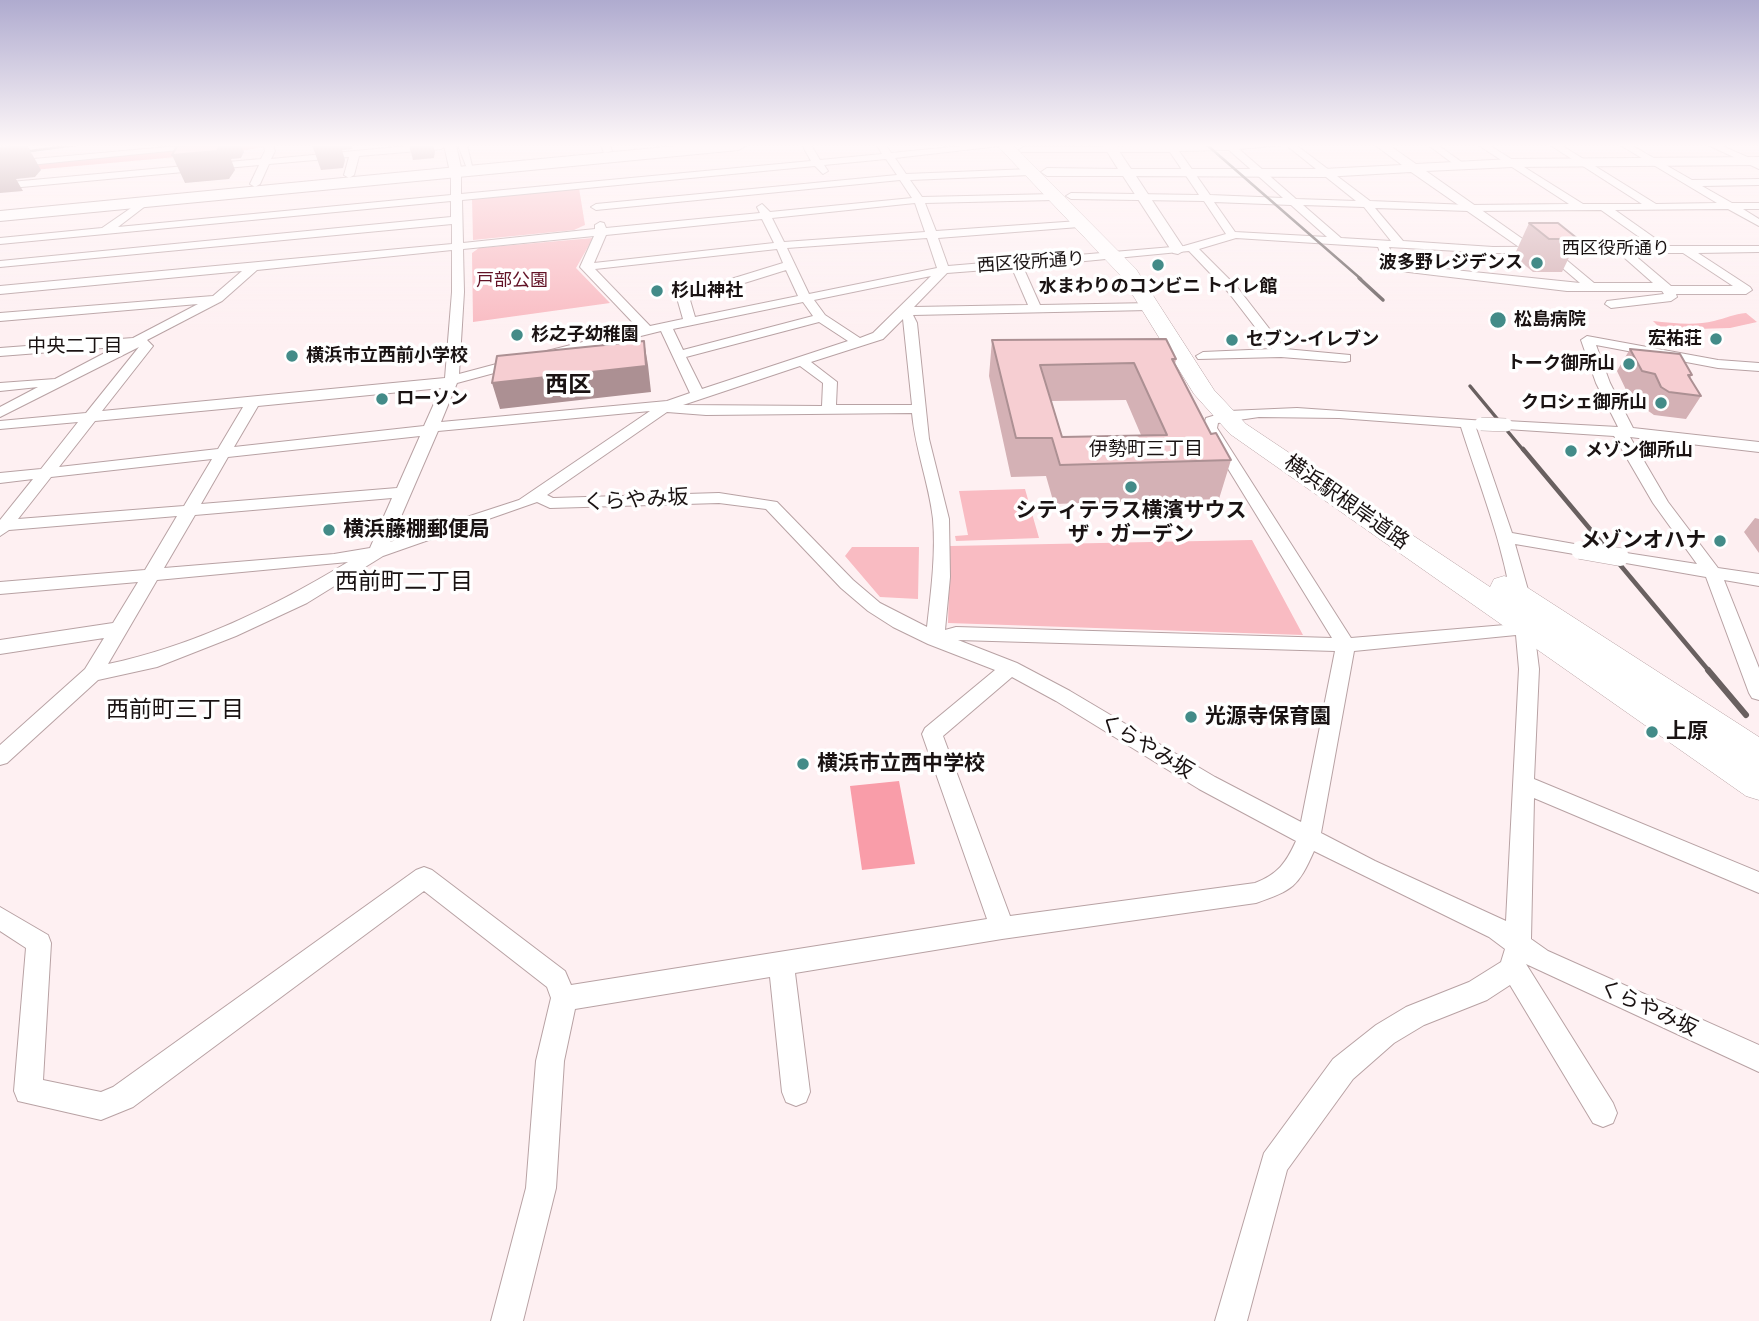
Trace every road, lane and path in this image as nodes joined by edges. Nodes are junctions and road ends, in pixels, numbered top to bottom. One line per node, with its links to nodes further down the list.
1 (96, 207): 26 (highway)
2 (138, 207): 32 (street)
3 (317, 207): 25 (street)
4 (348, 207): 25 (street)
5 (456, 207): 28 (street)
6 (596, 207): 7 (street); 33 (street)
7 (600, 207)
8 (663, 207): 31 (street)
9 (763, 207): 27 (street)
10 (856, 207): 27 (street)
11 (921, 207): 34 (street)
12 (1065, 207): 30 (main road, 横浜駅根岸道路)
13 (1073, 207): 50 (main road, 横浜駅根岸道路)
14 (1151, 207): 43 (street)
15 (1213, 207): 35 (street)
16 (1299, 207): 37 (street)
17 (1369, 207): 40 (street)
18 (1434, 207): 21 (street)
19 (1706, 207): 24 (street)
20 (1731, 207): 29 (street)
21 (1469, 208): 22 (street); 47 (street)
22 (1582, 208): 23 (street)
23 (1605, 208): 24 (street); 44 (street)
24 (1655, 208)
25 (314, 210): 32 (street); 36 (street)
26 (0, 216)
27 (767, 216): 31 (street); 42 (street)
28 (457, 220): 36 (street); 41 (street)
29 (1759, 223)
30 (1079, 224): 34 (street); 50 (main road, 横浜駅根岸道路)
31 (669, 226): 33 (street)
32 (105, 230): 38 (street); 51 (street)
33 (601, 233): 41 (street); 56 (street)
34 (930, 233): 42 (street); 57 (street)
35 (1232, 235): 37 (street, 西区役所通り); 43 (street, 西区役所通り)
36 (287, 236): 51 (street); 55 (street)
37 (1337, 240): 39 (street, 西区役所通り)
38 (0, 241)
39 (1382, 243): 40 (street, 西区役所通り); 58 (street)
40 (1399, 244): 47 (street, 西区役所通り)
41 (457, 247): 55 (street); 83 (street)
42 (781, 247): 54 (street); 56 (street)
43 (1185, 249): 50 (street, 西区役所通り); 77 (street)
44 (1663, 249): 45 (street, 西区役所通り); 49 (street, 西区役所通り)
45 (1685, 249): 46 (street, 西区役所通り); 60 (street)
46 (1759, 249)
47 (1529, 250): 48 (street, 西区役所通り)
48 (1548, 250): 49 (street, 西区役所通り); 58 (street)
49 (1622, 250): 60 (street)
50 (1121, 256): 53 (street, 西区役所通り); 65 (main road, 横浜駅根岸道路); 79 (main road, 横浜駅根岸道路)
51 (68, 258): 52 (street); 59 (street)
52 (0, 264)
53 (1016, 264): 57 (street, 西区役所通り); 67 (street)
54 (789, 265): 63 (street); 71 (street)
55 (253, 267): 59 (street); 62 (street)
56 (586, 267): 73 (street)
57 (944, 270): 63 (street, 西区役所通り); 68 (street)
58 (1590, 286): 60 (street)
59 (30, 287): 61 (street); 66 (street)
60 (1666, 288): 64 (street)
61 (0, 290)
62 (218, 298): 69 (street); 74 (street)
63 (805, 298): 70 (street); 71 (street, 西区役所通り)
64 (1611, 304)
65 (1149, 306): 67 (street); 92 (main road, 横浜駅根岸道路)
66 (0, 309)
67 (1036, 309): 68 (street)
68 (905, 311): 75 (street); 89 (street)
69 (0, 317)
70 (821, 318): 75 (street); 78 (street)
71 (690, 321): 72 (street, 西区役所通り)
72 (665, 326): 73 (street, 西区役所通り); 78 (street)
73 (647, 330): 83 (street, 西区役所通り)
74 (140, 341): 76 (street); 84 (street); 93 (street)
75 (858, 342): 81 (street)
76 (0, 352)
77 (1281, 353): 79 (street); 80 (street)
78 (679, 355): 86 (street)
79 (1203, 356): 92 (main road, 横浜駅根岸道路)
80 (1345, 358)
81 (801, 361): 86 (street); 90 (street)
82 (1759, 368): 97 (street)
83 (452, 379): 87 (street, 西区役所通り); 96 (street)
84 (60, 381): 85 (street); 91 (street)
85 (0, 387)
86 (698, 395): 88 (street)
87 (254, 401): 93 (street, 西区役所通り); 99 (street)
88 (665, 407): 90 (street); 96 (street); 103 (street)
89 (920, 409): 90 (street); 115 (street)
90 (829, 411)
91 (0, 413)
92 (1236, 415): 94 (street); 112 (main road, 横浜駅根岸道路); 113 (main road, 横浜駅根岸道路); 116 (street)
93 (93, 416): 95 (street, 西区役所通り); 100 (street)
94 (1474, 424): 97 (street, bridge); 106 (street)
95 (0, 425)
96 (432, 428): 99 (street); 102 (street)
97 (1624, 432): 98 (street); 108 (street)
98 (1759, 447)
99 (223, 453): 100 (street); 104 (street)
100 (46, 474): 101 (street); 105 (street)
101 (0, 478)
102 (405, 492): 104 (street); 107 (street)
103 (537, 496): 107 (street); 115 (street, くらやみ坂)
104 (188, 511): 105 (street); 109 (street)
105 (2, 528)
106 (1505, 537): 108 (street, bridge); 112 (street)
107 (377, 552): 109 (street); 119 (street)
108 (1713, 572): 110 (street); 120 (street)
109 (150, 575): 111 (street); 114 (street)
110 (1759, 580)
111 (0, 588)
112 (1521, 597): 113 (street); 121 (main road, 横浜駅根岸道路)
113 (1522, 625): 116 (street); 123 (street); 124 (main road, 横浜駅根岸道路)
114 (118, 629): 117 (street); 119 (street)
115 (935, 639): 116 (street); 118 (street, くらやみ坂)
116 (1346, 645): 125 (street)
117 (0, 647)
118 (1010, 668): 125 (street, くらやみ坂); 128 (street)
119 (92, 674): 122 (street)
120 (1759, 693)
121 (1759, 754)
122 (0, 757)
123 (1523, 784): 126 (street); 129 (street)
124 (1759, 786)
125 (1309, 838): 128 (street); 129 (street, くらやみ坂)
126 (1759, 883)
127 (0, 918): 131 (street)
128 (1002, 928): 130 (street)
129 (1515, 955): 132 (street, くらやみ坂); 134 (street); 136 (street)
130 (781, 963): 131 (street); 133 (street)
131 (564, 998): 135 (street)
132 (1759, 1059)
133 (796, 1092)
134 (1603, 1113)
135 (507, 1321)
136 (1231, 1321)

